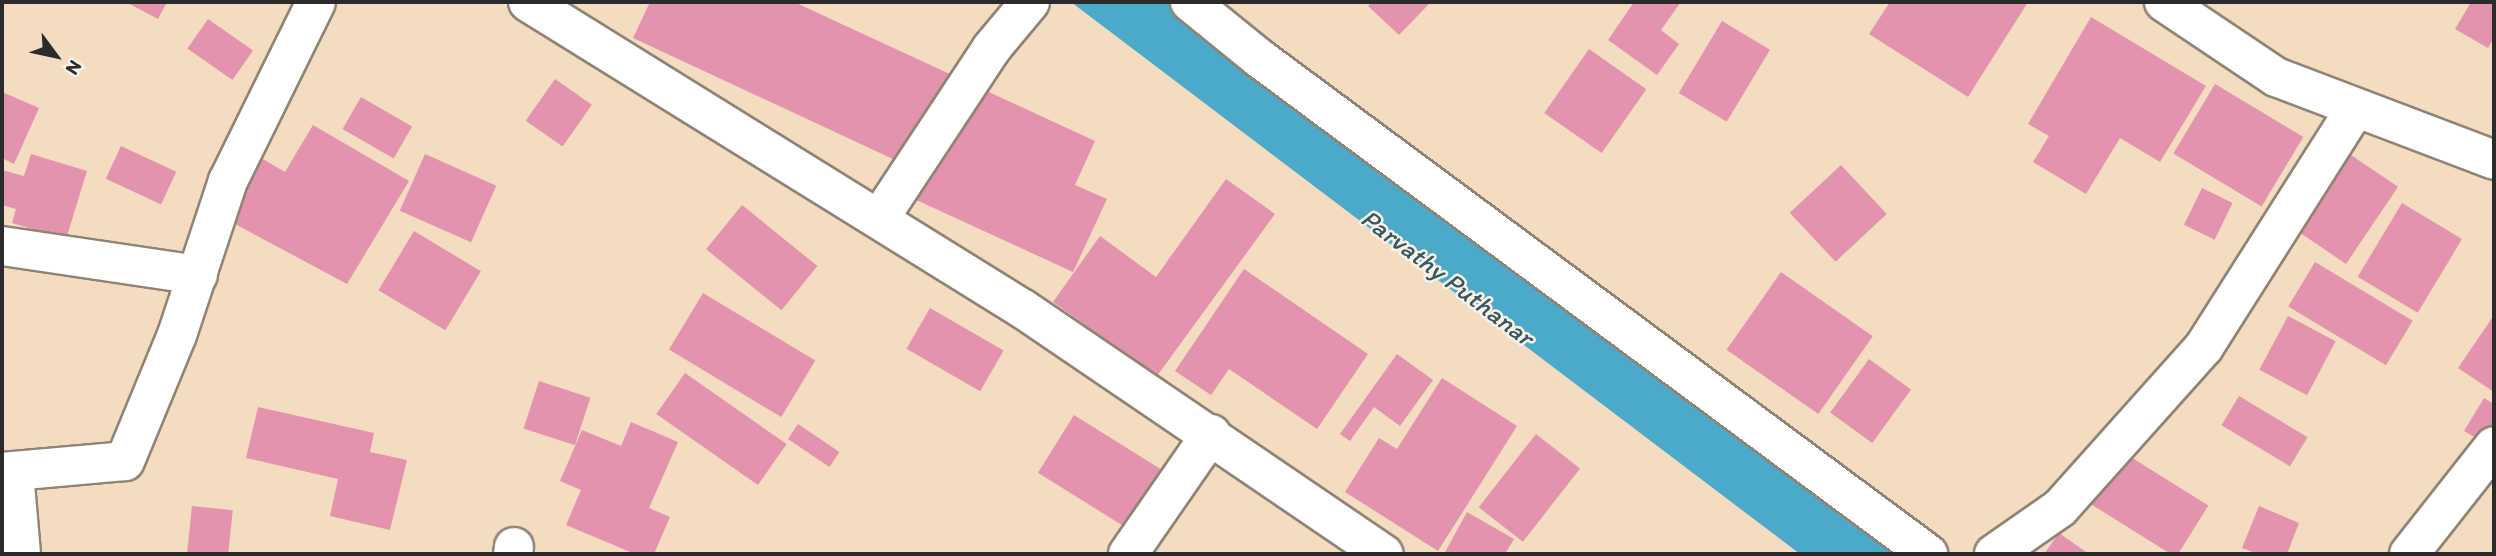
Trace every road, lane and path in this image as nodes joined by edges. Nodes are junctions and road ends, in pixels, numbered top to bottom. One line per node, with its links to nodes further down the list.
1 (316, 2): 10 (street)
2 (528, 2): 8 (street)
3 (1190, 2): 17 (street)
4 (2164, 2): 6 (street)
5 (1019, 14): 8 (street)
6 (2355, 109): 7 (street); 18 (street)
7 (2494, 160)
8 (878, 219): 11 (street)
9 (2, 246): 10 (street)
10 (198, 275): 13 (street)
11 (1211, 434): 15 (street); 16 (street)
12 (2494, 446): 19 (street)
13 (8, 472): 14 (street)
14 (21, 554)
15 (1128, 554)
16 (1384, 554)
17 (1928, 554)
18 (1994, 554)
19 (2409, 554)

